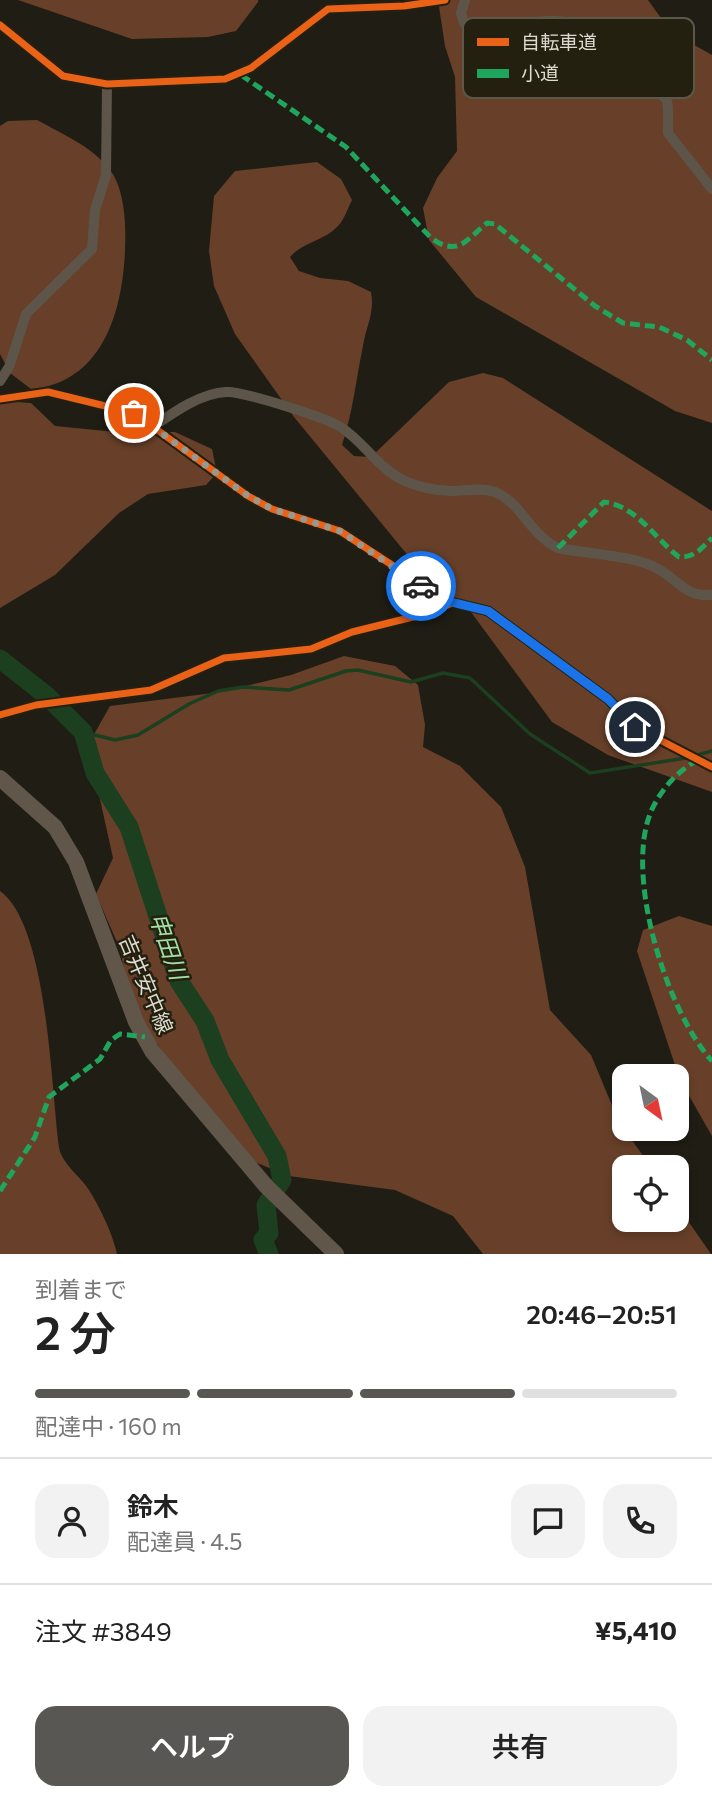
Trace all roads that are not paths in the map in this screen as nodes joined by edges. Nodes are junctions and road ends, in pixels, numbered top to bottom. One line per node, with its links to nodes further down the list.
1 (445, 0): 5 (street)
2 (465, 0): 3 (street)
3 (463, 20)
4 (0, 24): 5 (street)
5 (107, 84): 8 (street)
6 (666, 98): 7 (street)
7 (712, 189)
8 (0, 381)
9 (0, 399): 10 (street)
10 (154, 426): 11 (street); 12 (street)
11 (712, 595)
12 (452, 603): 13 (street); 14 (street)
13 (0, 715)
14 (712, 767)
15 (0, 778): 16 (main road, 吉井安中線)
16 (336, 1254)

